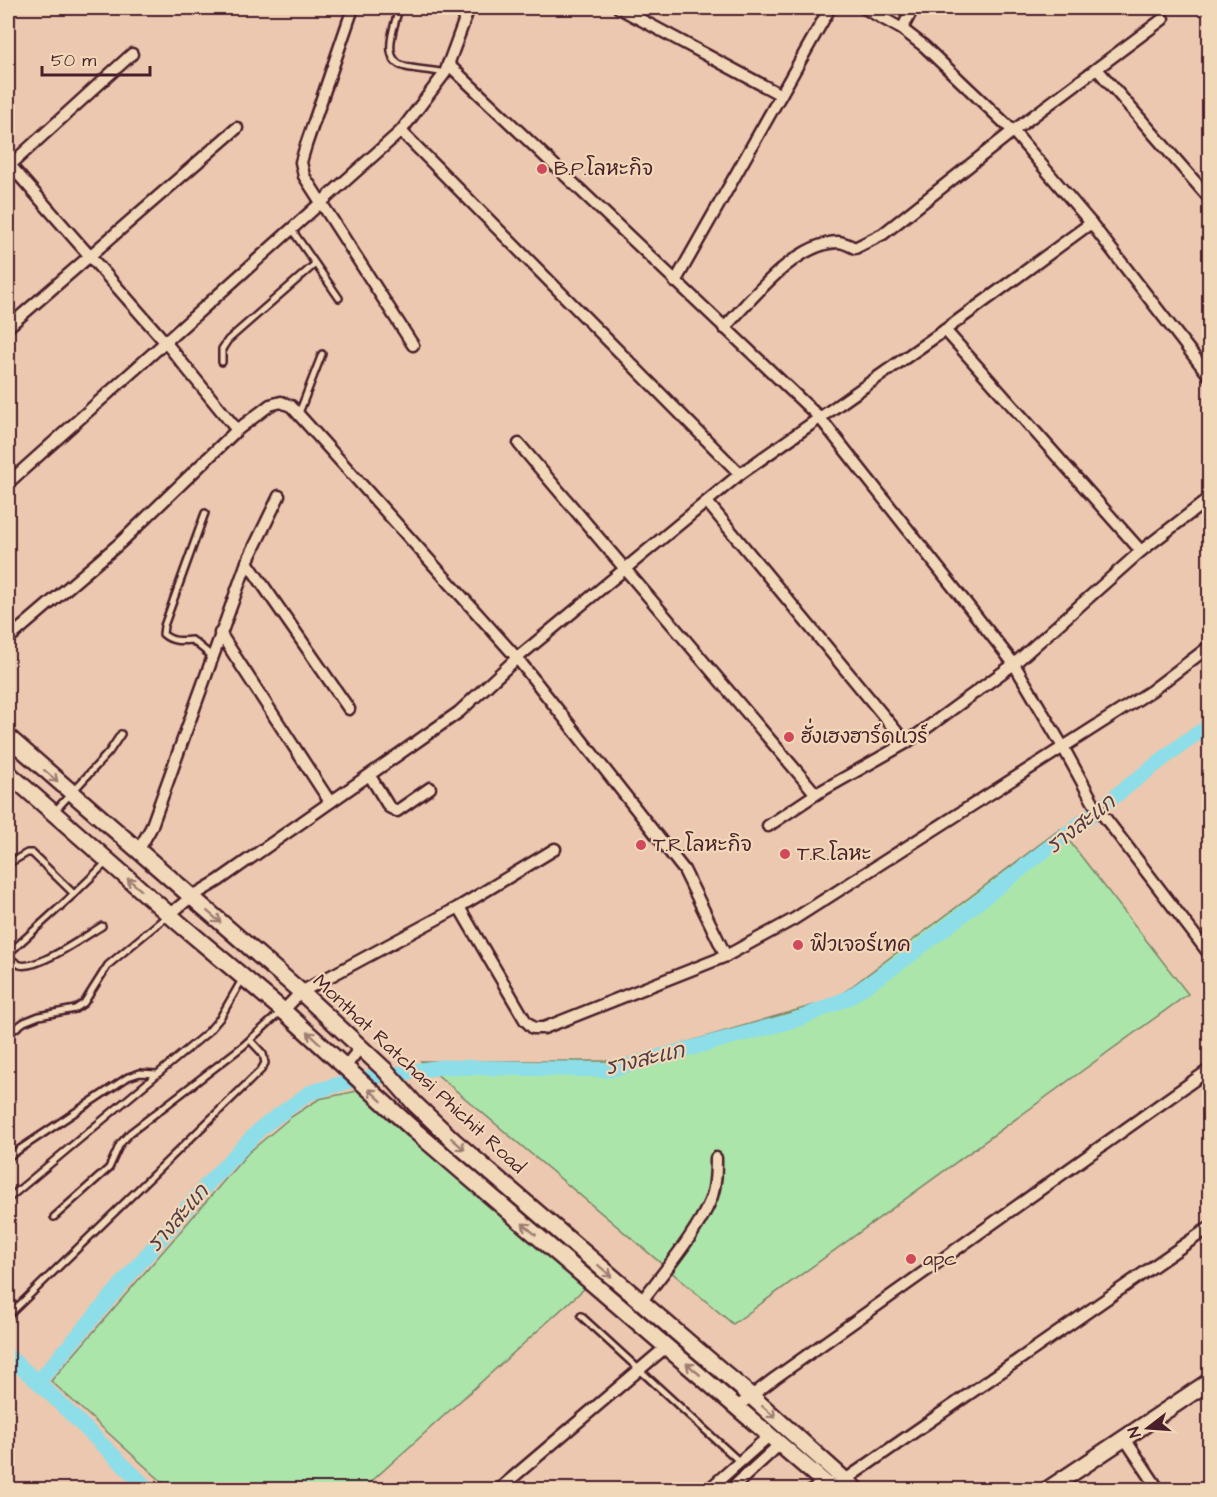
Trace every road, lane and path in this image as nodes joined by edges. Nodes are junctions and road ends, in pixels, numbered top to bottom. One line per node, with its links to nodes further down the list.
1 (353, 8): 19 (street)
2 (399, 8): 11 (lane)
3 (469, 8): 11 (street)
4 (619, 8): 13 (street)
5 (830, 8): 13 (street)
6 (864, 8): 9 (street)
7 (913, 8): 9 (street)
8 (1163, 19): 12 (street)
9 (902, 29): 16 (street)
10 (132, 54): 17 (street)
11 (447, 69): 15 (street); 24 (street)
12 (1097, 69): 16 (street); 18 (street)
13 (781, 94): 24 (street)
14 (237, 128): 22 (street)
15 (401, 131): 19 (street); 38 (street)
16 (1013, 131): 20 (street); 27 (street)
17 (9, 166): 22 (street)
18 (1209, 200)
19 (321, 203): 21 (street); 30 (street)
20 (1091, 224): 28 (street); 33 (street)
21 (292, 230): 23 (lane); 29 (street)
22 (91, 255): 26 (street); 29 (street)
23 (315, 264): 25 (lane); 32 (lane)
24 (675, 282): 27 (street)
25 (339, 298)
26 (8, 327)
27 (724, 328): 35 (street)
28 (945, 330): 35 (street); 44 (street)
29 (166, 343): 36 (street); 39 (street)
30 (413, 345)
31 (322, 354): 34 (lane)
32 (222, 362)
33 (1209, 378)
34 (299, 413): 36 (street); 51 (street)
35 (820, 418): 38 (street); 52 (street)
36 (237, 430): 48 (street)
37 (519, 444): 46 (street)
38 (740, 474): 42 (street)
39 (8, 483)
40 (279, 496): 45 (street)
41 (1209, 498): 44 (street)
42 (707, 502): 46 (street); 56 (street)
43 (205, 513): 50 (lane)
44 (1141, 551): 52 (street)
45 (247, 562): 47 (street); 53 (street)
46 (624, 568): 51 (street); 62 (street)
47 (220, 633): 50 (street); 63 (street)
48 (8, 639)
49 (1209, 646): 57 (street)
50 (213, 657): 67 (street)
51 (517, 658): 59 (street); 77 (street)
52 (1014, 664): 56 (street); 57 (street)
53 (349, 709)
54 (121, 734): 61 (lane)
55 (8, 737): 61 (street, Monthat Ratchasi Phichit Road, one-way to 61)
56 (906, 743): 62 (street)
57 (1064, 747): 76 (street); 77 (street)
58 (8, 773): 64 (street, Monthat Ratchasi Phichit Road)
59 (370, 776): 60 (street); 63 (street)
60 (429, 788)
61 (71, 792): 64 (lane); 67 (street, Monthat Ratchasi Phichit Road)
62 (816, 794): 65 (street)
63 (330, 802): 71 (street)
64 (53, 813): 69 (street, Monthat Ratchasi Phichit Road)
65 (768, 826)
66 (555, 849): 72 (street)
67 (138, 851): 71 (street, Monthat Ratchasi Phichit Road)
68 (13, 861): 70 (lane)
69 (108, 861): 70 (lane); 73 (street, Monthat Ratchasi Phichit Road, one-way to 69)
70 (74, 894): 75 (lane)
71 (191, 897): 73 (street); 79 (street, Monthat Ratchasi Phichit Road, one-way to 79)
72 (459, 907): 77 (street); 79 (street)
73 (169, 915): 78 (street, Monthat Ratchasi Phichit Road); 81 (lane)
74 (102, 926): 75 (lane)
75 (8, 955)
76 (1209, 955)
77 (726, 956)
78 (244, 976): 80 (street, Monthat Ratchasi Phichit Road); 86 (lane)
79 (301, 992): 80 (street); 83 (street, Monthat Ratchasi Phichit Road)
80 (283, 1011): 82 (lane); 84 (street, Monthat Ratchasi Phichit Road, one-way to 80)
81 (8, 1034)
82 (250, 1040): 92 (lane); 95 (lane)
83 (360, 1048): 84 (street); 87 (street, Monthat Ratchasi Phichit Road)
84 (345, 1067): 88 (street, Monthat Ratchasi Phichit Road, one-way to 84)
85 (1209, 1069): 100 (street)
86 (156, 1074): 89 (lane); 91 (lane)
87 (426, 1116): 88 (street); 94 (street, Monthat Ratchasi Phichit Road, one-way to 94)
88 (414, 1130): 97 (street, Monthat Ratchasi Phichit Road, one-way to 88)
89 (8, 1157)
90 (716, 1158): 94 (street)
91 (8, 1198)
92 (54, 1217)
93 (1209, 1227): 106 (street)
94 (641, 1302): 100 (street, Monthat Ratchasi Phichit Road)
95 (8, 1316)
96 (580, 1316): 98 (lane)
97 (666, 1347): 98 (street); 101 (street, Monthat Ratchasi Phichit Road, one-way to 97)
98 (640, 1369): 104 (lane); 107 (street)
99 (1209, 1381): 102 (street)
100 (751, 1396): 101 (street); 106 (street, Monthat Ratchasi Phichit Road, one-way to 106)
101 (737, 1407): 103 (street, Monthat Ratchasi Phichit Road)
102 (1125, 1439): 111 (street); 112 (street)
103 (775, 1440): 104 (street); 105 (street, Monthat Ratchasi Phichit Road); 109 (street)
104 (740, 1462): 108 (street)
105 (821, 1479): 106 (street, Monthat Ratchasi Phichit Road); 110 (lane)
106 (844, 1486)
107 (498, 1490)
108 (708, 1490)
109 (730, 1490)
110 (809, 1490)
111 (1047, 1490)
112 (1159, 1490)

